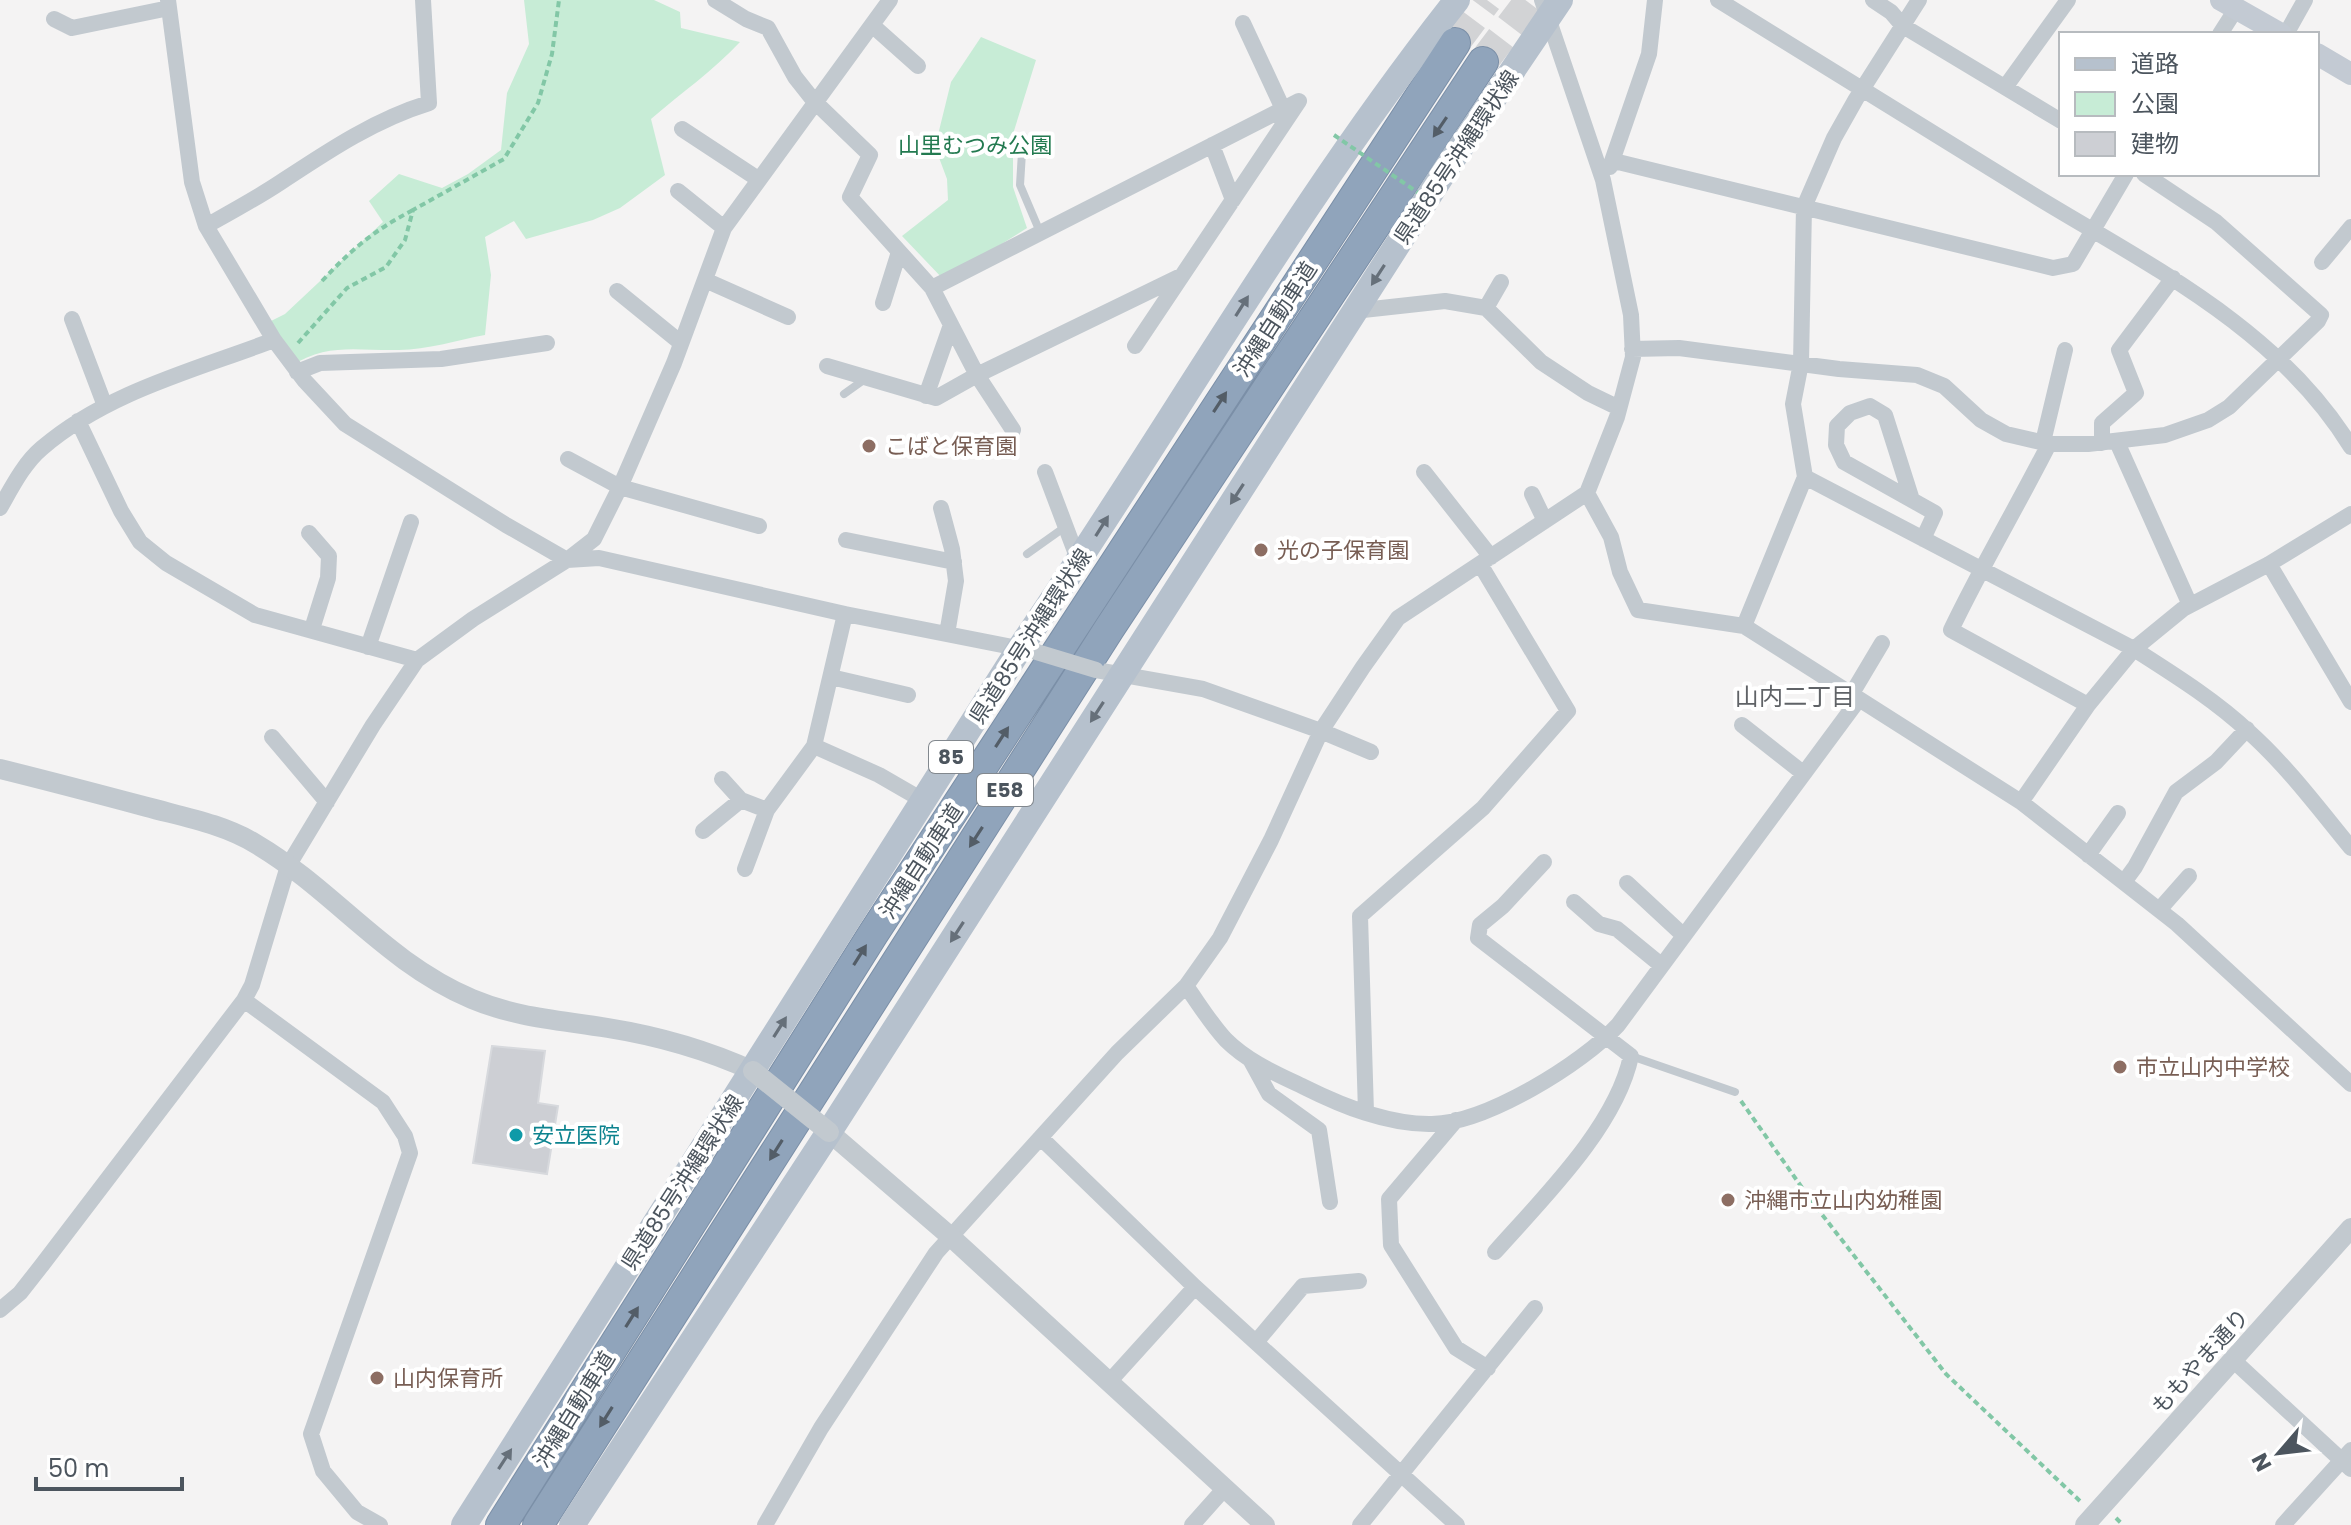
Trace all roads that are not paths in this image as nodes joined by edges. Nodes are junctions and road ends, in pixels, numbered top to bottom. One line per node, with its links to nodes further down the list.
1 (423, 0): 42 (street)
2 (715, 0): 28 (street)
3 (890, 0): 16 (street)
4 (1457, 0): 104 (main road, 県道85号沖縄環状線 / 85, one-way to 4)
5 (1655, 0): 34 (street)
6 (1718, 0): 27 (street)
7 (1873, 0): 17 (street)
8 (1919, 0): 17 (street)
9 (2068, 0): 26 (street)
10 (2305, 0): 20 (street)
11 (168, 4): 14 (street); 42 (street)
12 (2229, 5): 18 (street); 19 (main road)
13 (1550, 7): 38 (street); 57 (main road, 県道85号沖縄環状線, one-way to 57)
14 (54, 19)
15 (1243, 23): 29 (street)
16 (872, 25): 24 (street); 28 (street)
17 (1903, 26): 26 (street); 27 (street)
18 (2221, 32)
19 (2279, 32)
20 (2284, 32)
21 (1455, 43): 181 (highway, 沖縄自動車道 / E58, one-way to 21)
22 (2319, 55): 25 (main road)
23 (1483, 62): 182 (highway, 沖縄自動車道 / E58, one-way to 182)
24 (918, 66)
25 (2351, 74)
26 (2006, 86): 30 (street)
27 (1861, 90): 41 (street); 45 (street)
28 (814, 101): 37 (street); 47 (street)
29 (1283, 109): 33 (street); 40 (street)
30 (2059, 120)
31 (682, 129): 37 (street)
32 (1023, 136): 46 (lane)
33 (1212, 145): 40 (street); 46 (street)
34 (1614, 161): 38 (street); 41 (street)
35 (2125, 176): 45 (street)
36 (2147, 176): 67 (street)
37 (758, 179): 44 (street)
38 (1603, 180): 65 (street)
39 (678, 191): 44 (street)
40 (1233, 200): 49 (street)
41 (1804, 207): 45 (street); 68 (street)
42 (206, 226): 61 (street)
43 (2351, 227): 48 (street)
44 (724, 228): 51 (street)
45 (2093, 232): 50 (street)
46 (1040, 233): 53 (street)
47 (899, 252): 53 (street); 55 (street)
48 (2322, 262)
49 (1182, 276): 64 (street); 71 (street)
50 (2173, 278): 67 (street); 79 (street)
51 (705, 280): 58 (street); 63 (street)
52 (1501, 282): 56 (street)
53 (932, 288): 60 (street)
54 (617, 291): 63 (street)
55 (883, 303)
56 (1486, 308): 57 (street); 76 (street)
57 (1354, 311): 117 (main road, 県道85号沖縄環状線, one-way to 117)
58 (788, 317)
59 (72, 319): 75 (street)
60 (951, 325): 71 (street); 74 (street)
61 (274, 340): 70 (street); 75 (street)
62 (547, 343): 70 (street)
63 (681, 343): 86 (street)
64 (1135, 346)
65 (1632, 349): 68 (street); 76 (street)
66 (2065, 350): 80 (street)
67 (2278, 357): 79 (street); 81 (street)
68 (1801, 363): 80 (street); 85 (street)
69 (827, 366): 72 (street)
70 (297, 372): 101 (street)
71 (977, 375): 74 (street); 78 (street)
72 (866, 378): 73 (lane); 74 (street)
73 (844, 394)
74 (926, 396)
75 (105, 406): 77 (street)
76 (1619, 408): 87 (street)
77 (78, 421): 90 (street); 110 (street)
78 (1013, 430)
79 (2109, 442): 80 (street); 107 (street)
80 (2046, 443): 106 (street)
81 (2351, 447)
82 (568, 459): 86 (street)
83 (1045, 472): 96 (street)
84 (1424, 472): 102 (street)
85 (1805, 477): 98 (street); 109 (street)
86 (620, 487): 95 (street); 101 (street)
87 (1587, 493): 93 (street); 109 (street)
88 (1532, 494): 93 (street)
89 (1912, 500): 89 (street); 98 (street)
90 (0, 508)
91 (941, 508): 103 (street)
92 (2351, 514): 105 (street)
93 (1545, 521): 102 (street)
94 (411, 522): 113 (street)
95 (759, 526)
96 (1066, 526): 100 (lane); 104 (street)
97 (309, 533): 110 (street)
98 (1923, 539): 106 (street)
99 (846, 540): 103 (street)
100 (1027, 554)
101 (567, 560): 108 (street); 116 (street)
102 (1485, 560): 125 (street); 159 (street)
103 (954, 562): 111 (street)
104 (1079, 562): 114 (main road, 県道85号沖縄環状線 / 85)
105 (2269, 564): 107 (street); 121 (street)
106 (1980, 569): 115 (street); 122 (street)
107 (2190, 605): 115 (street)
108 (845, 614): 111 (street); 118 (street)
109 (1744, 626): 120 (street)
110 (312, 629): 113 (street)
111 (947, 634): 114 (street)
112 (1882, 643): 120 (street)
113 (368, 647): 116 (street)
114 (1025, 649): 117 (street, bridge); 133 (main road, 県道85号沖縄環状線 / 85)
115 (2134, 649): 122 (street); 124 (street)
116 (417, 660): 134 (street)
117 (1108, 673): 125 (street); 161 (main road, 県道85号沖縄環状線, one-way to 161)
118 (831, 677): 119 (street); 127 (street)
119 (908, 695)
120 (1855, 697): 130 (street); 135 (street)
121 (2351, 702)
122 (2088, 705): 135 (street)
123 (1742, 725): 130 (street)
124 (2247, 729): 139 (street); 145 (street)
125 (1321, 731): 128 (street); 151 (street)
126 (272, 737): 134 (street)
127 (814, 746): 133 (street); 136 (street)
128 (1371, 752)
129 (0, 769): 142 (street)
130 (1803, 773): 149 (street)
131 (722, 779): 132 (street)
132 (741, 800): 136 (street); 138 (street)
133 (924, 801): 156 (main road, 県道85号沖縄環状線 / 85, one-way to 133)
134 (327, 802): 142 (street)
135 (2021, 802): 140 (street)
136 (767, 810): 143 (street)
137 (2118, 813): 140 (street)
138 (703, 831)
139 (2351, 848)
140 (2088, 855): 145 (street)
141 (1544, 862): 153 (street)
142 (288, 866): 152 (street); 156 (street)
143 (745, 869)
144 (2189, 876): 148 (street)
145 (2124, 882): 148 (street)
146 (1627, 883): 149 (street)
147 (1574, 902): 150 (street)
148 (2159, 910): 157 (street)
149 (1683, 935): 150 (street)
150 (1661, 965): 153 (street)
151 (1186, 986): 155 (street); 162 (street)
152 (244, 1000): 170 (street); 179 (street)
153 (1607, 1037): 154 (street); 160 (street)
154 (1631, 1056): 158 (lane); 166 (street)
155 (1250, 1059): 159 (street); 163 (street)
156 (753, 1071): 161 (street, bridge); 180 (main road, 県道85号沖縄環状線 / 85, one-way to 156)
157 (2351, 1084)
158 (1735, 1092)
159 (1366, 1112): 160 (street)
160 (1456, 1120): 173 (street)
161 (829, 1132): 165 (street); 183 (main road, 県道85号沖縄環状線)
162 (1041, 1138): 165 (street); 168 (street)
163 (1330, 1202)
164 (2351, 1228): 172 (street, ももやま通り)
165 (951, 1237): 174 (street); 184 (street)
166 (1495, 1252)
167 (1359, 1281): 171 (street)
168 (1195, 1287): 171 (street); 174 (street)
169 (1535, 1308): 173 (street)
170 (0, 1310)
171 (1257, 1341): 176 (street)
172 (2233, 1360): 175 (street); 178 (street, ももやま通り)
173 (1488, 1368): 176 (street)
174 (1109, 1382): 177 (street)
175 (2348, 1460): 189 (street)
176 (1402, 1476): 187 (street); 188 (street)
177 (1225, 1488): 185 (street); 186 (street)
178 (2090, 1520)
179 (380, 1525)
180 (464, 1525)
181 (501, 1525)
182 (538, 1525)
183 (572, 1525)
184 (765, 1525)
185 (1192, 1525)
186 (1265, 1525)
187 (1360, 1525)
188 (1457, 1525)
189 (2283, 1525)

